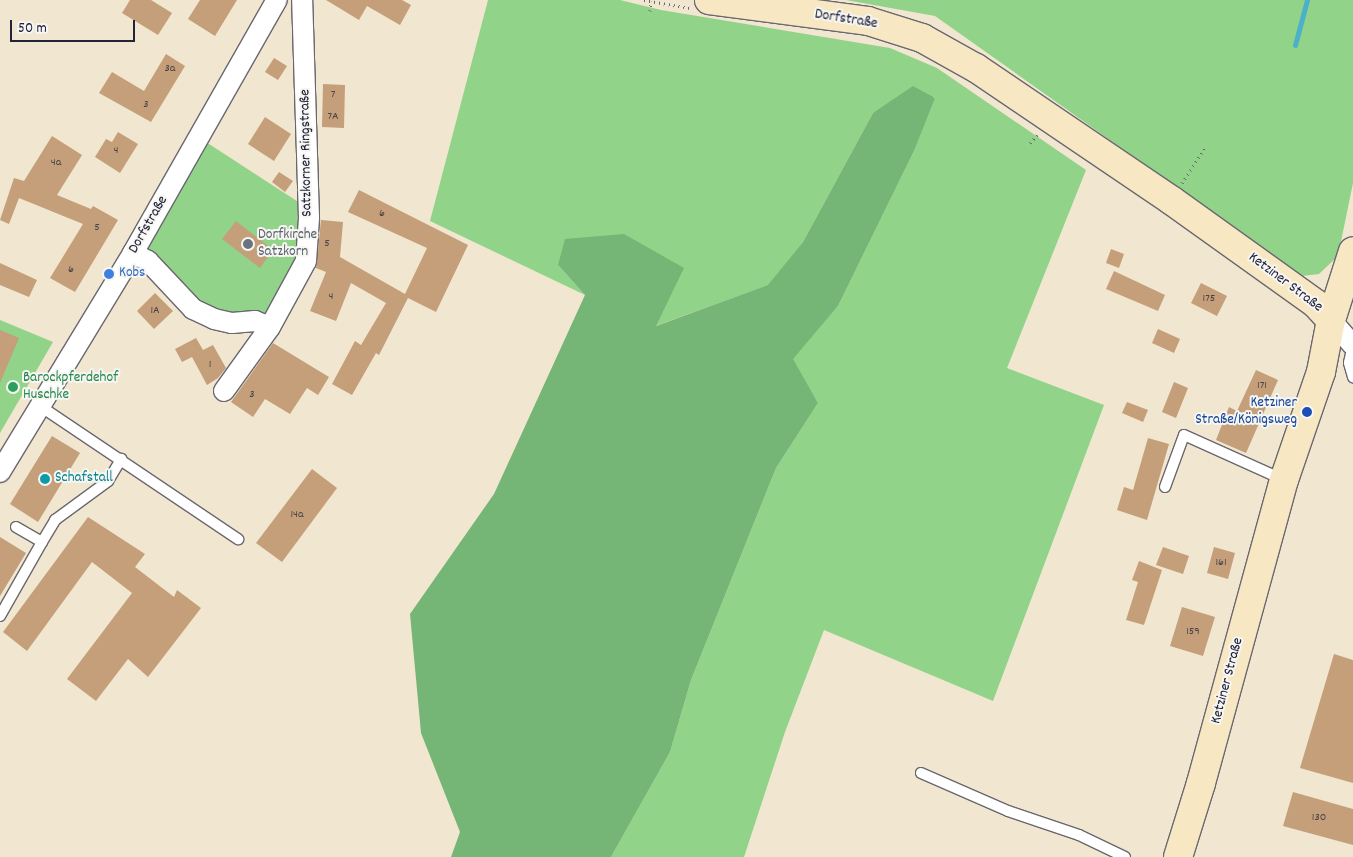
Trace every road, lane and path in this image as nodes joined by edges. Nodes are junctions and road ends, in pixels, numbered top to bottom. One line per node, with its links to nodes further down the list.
1 (276, 0): 13 (street, Dorfstraße)
2 (302, 0): 15 (street, Satzkorner Ringstraße)
3 (644, 0): 4 (path)
4 (651, 1): 5 (path); 6 (path)
5 (704, 5): 7 (street, Dorfstraße)
6 (650, 11)
7 (922, 38): 11 (street, Ketziner Straße)
8 (1032, 126): 9 (path)
9 (1040, 132)
10 (1206, 146): 11 (path)
11 (1171, 200): 14 (street, Ketziner Straße)
12 (1353, 251): 14 (street)
13 (133, 253): 15 (street); 19 (street, Dorfstraße)
14 (1331, 320): 16 (street); 22 (street, Ketziner Straße)
15 (270, 326): 18 (street, Satzkorner Ringstraße)
16 (1353, 345): 17 (lane)
17 (1353, 377)
18 (224, 391)
19 (40, 406): 20 (lane); 21 (street, Dorfstraße)
20 (121, 459): 25 (lane); 26 (lane)
21 (2, 464)
22 (1284, 480): 23 (lane); 30 (street, Ketziner Straße)
23 (1165, 487)
24 (16, 527): 26 (lane)
25 (238, 539)
26 (42, 542): 27 (lane)
27 (0, 616)
28 (921, 773): 29 (lane)
29 (1125, 857)
30 (1178, 857)

